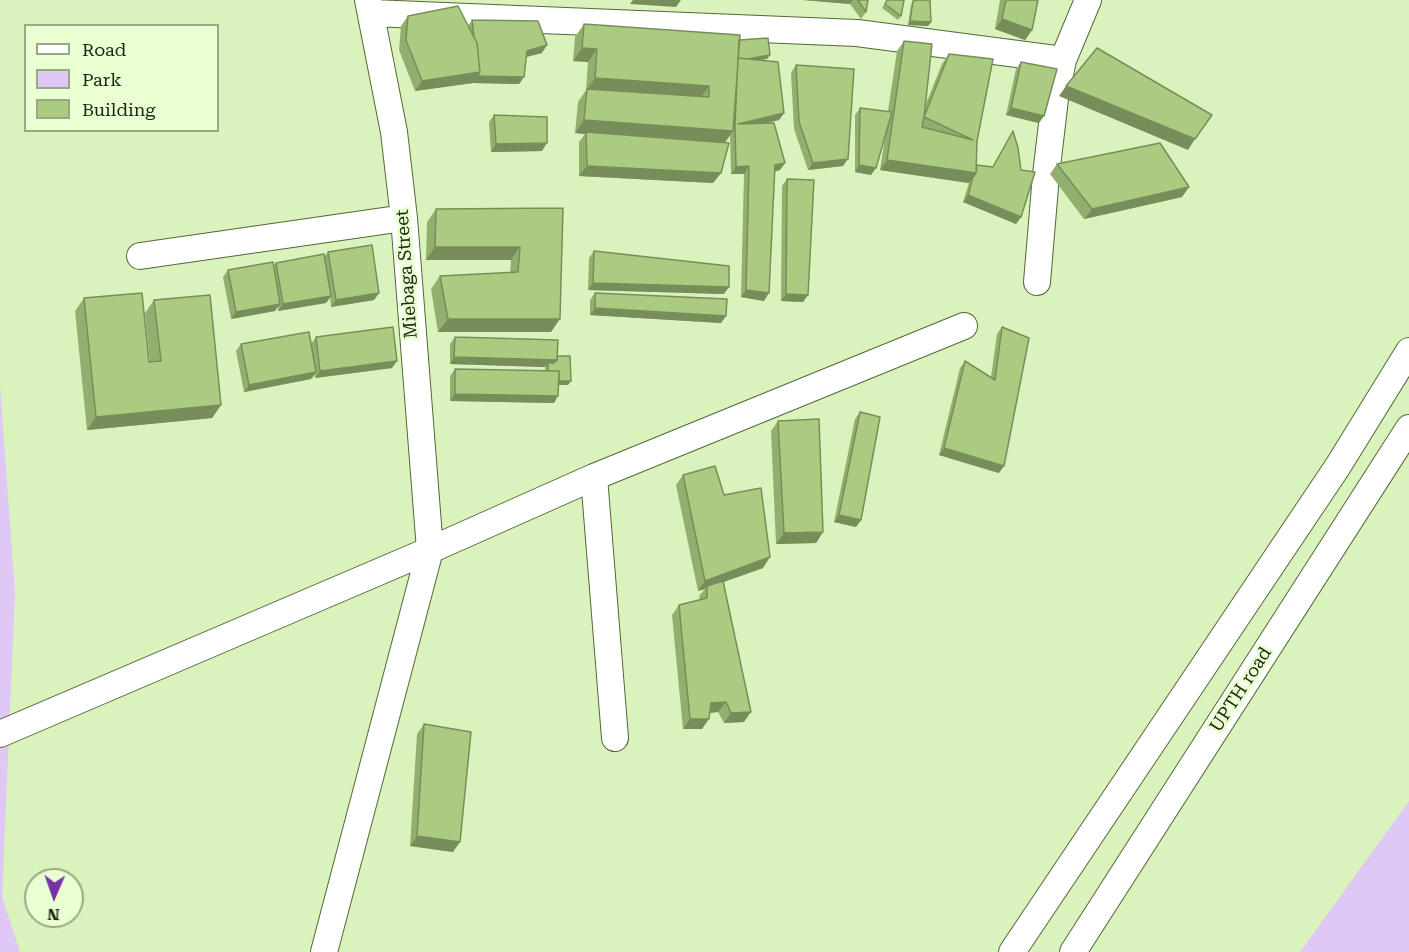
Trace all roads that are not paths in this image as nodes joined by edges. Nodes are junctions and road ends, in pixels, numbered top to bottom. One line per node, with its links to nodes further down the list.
1 (1088, 0): 3 (street)
2 (370, 6): 3 (street); 4 (street, Miebaga Street)
3 (1063, 60): 6 (street)
4 (404, 218): 5 (street); 11 (street, Miebaga Street)
5 (140, 256)
6 (1037, 282)
7 (964, 326): 10 (street)
8 (1409, 351): 15 (street)
9 (1409, 428): 16 (street, UPTH road)
10 (594, 477): 11 (street); 13 (street)
11 (430, 550): 12 (street); 14 (street, Miebaga Street)
12 (0, 734)
13 (615, 738)
14 (324, 952)
15 (1012, 952)
16 (1073, 952)

